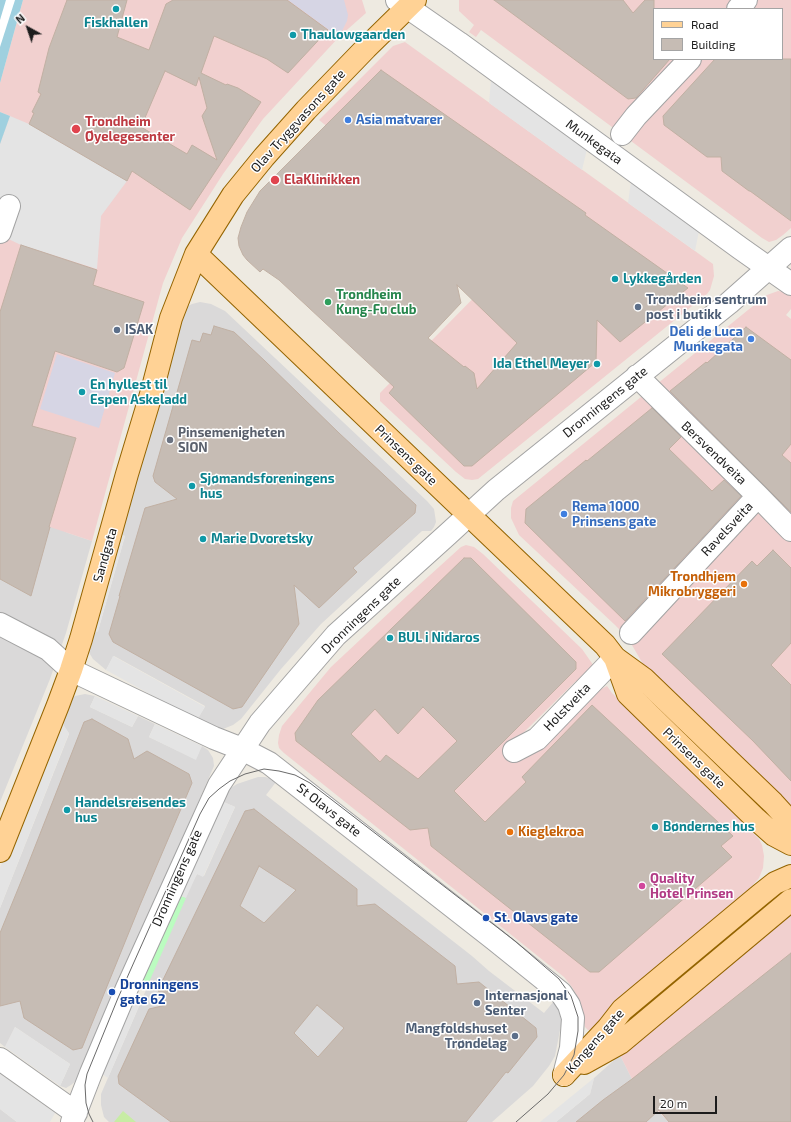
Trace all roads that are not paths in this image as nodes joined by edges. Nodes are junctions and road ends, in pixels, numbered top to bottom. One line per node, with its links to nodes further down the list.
1 (746, 0): 3 (street)
2 (406, 2): 9 (main road, Olav Tryggvasons gate); 10 (street, Munkegata)
3 (739, 8)
4 (689, 60): 5 (street)
5 (622, 134)
6 (9, 206): 7 (street)
7 (0, 232)
8 (791, 248): 10 (street, Dronningens gate)
9 (196, 254): 14 (main road, Prinsens gate); 19 (main road, Sandgata)
10 (769, 268): 11 (street, Munkegata); 12 (street, Dronningens gate)
11 (791, 284)
12 (637, 376): 13 (street, Bersvendveita); 14 (street, Dronningens gate)
13 (758, 496): 15 (street, Bersvendveita); 17 (street, Ravelsveita)
14 (469, 515): 18 (main road, Prinsens gate); 20 (street, Dronningens gate)
15 (791, 530)
16 (0, 624): 19 (street, St Olavs gate)
17 (631, 633)
18 (615, 658): 21 (street, Holstveita); 22 (main road, Prinsens gate); 23 (main road, Prinsens gate)
19 (71, 670): 20 (street, St Olavs gate); 24 (main road, Sandgata)
20 (242, 749): 28 (street, St Olavs gate); 29 (street, Dronningens gate)
21 (514, 751)
22 (791, 823)
23 (791, 844)
24 (0, 851)
25 (791, 876): 28 (main road, Kongens gate)
26 (791, 900): 28 (main road, Kongens gate)
27 (0, 1059): 29 (street)
28 (564, 1075)
29 (74, 1117)

